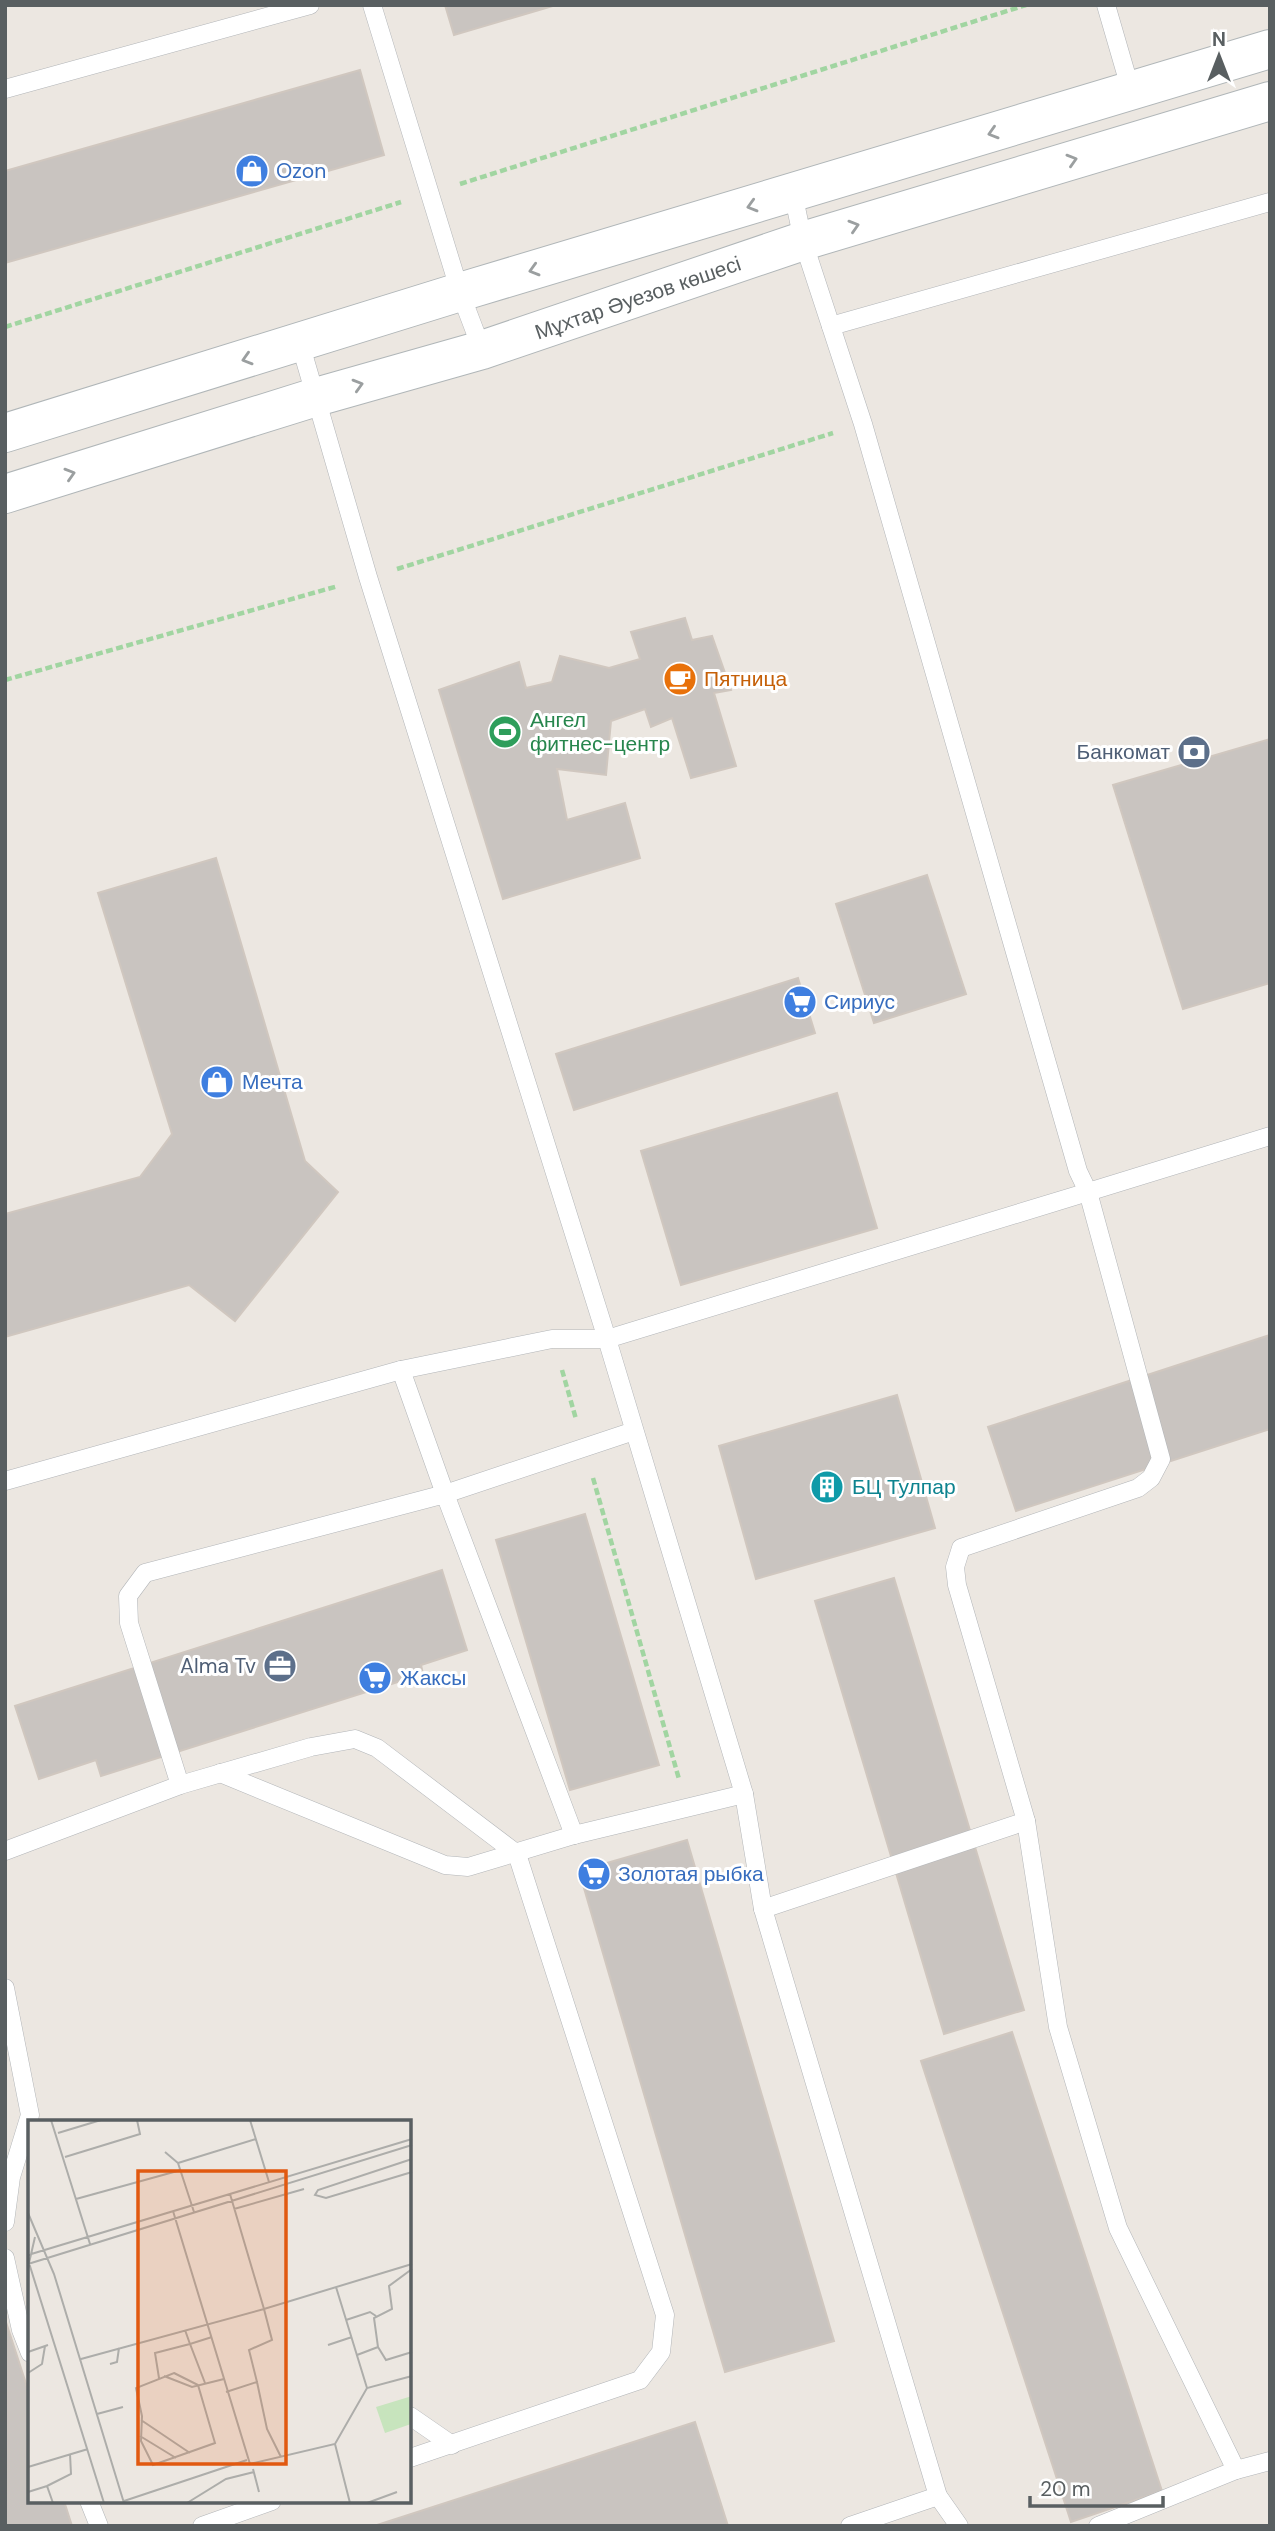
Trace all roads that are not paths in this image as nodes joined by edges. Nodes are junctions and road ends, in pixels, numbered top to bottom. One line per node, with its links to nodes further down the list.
1 (310, 5): 5 (lane)
2 (372, 5): 11 (lane)
3 (1106, 5): 6 (lane)
4 (1270, 49): 6 (main road)
5 (5, 89)
6 (1131, 91): 8 (main road, one-way to 8)
7 (1270, 101): 10 (main road, Мұхтар Әуезов көшесі, one-way to 7)
8 (793, 194): 10 (lane); 11 (main road, one-way to 11)
9 (1270, 202): 12 (lane)
10 (803, 242): 12 (lane); 14 (main road, Мұхтар Әуезов көшесі)
11 (460, 292): 13 (main road); 14 (lane)
12 (831, 326): 19 (lane)
13 (300, 343): 15 (lane); 16 (main road, one-way to 16)
14 (482, 350): 15 (main road, Мұхтар Әуезов көшесі, one-way to 14)
15 (316, 397): 17 (main road, Мұхтар Әуезов көшесі, one-way to 15); 20 (lane)
16 (5, 433)
17 (5, 494)
18 (1270, 1136): 19 (lane)
19 (1088, 1192): 20 (lane); 28 (lane)
20 (607, 1339): 21 (lane); 22 (lane)
21 (401, 1370): 23 (lane); 24 (lane)
22 (634, 1431): 24 (lane); 27 (lane)
23 (5, 1481)
24 (445, 1494): 26 (lane); 29 (lane)
25 (220, 1773): 26 (lane); 31 (lane); 31 (lane)
26 (180, 1785): 30 (lane)
27 (744, 1794): 29 (lane); 32 (lane)
28 (1026, 1821): 32 (lane); 46 (lane)
29 (574, 1836): 31 (lane)
30 (5, 1851)
31 (517, 1854): 43 (lane)
32 (763, 1909): 47 (lane)
33 (5, 1988): 34 (lane)
34 (29, 2120)
35 (28, 2129): 36 (lane)
36 (25, 2151): 37 (lane)
37 (5, 2222)
38 (5, 2258): 39 (lane)
39 (11, 2287): 40 (lane); 41 (lane)
40 (28, 2297)
41 (28, 2348)
42 (411, 2417): 43 (lane)
43 (452, 2445): 44 (lane)
44 (411, 2458)
45 (1270, 2461): 46 (lane)
46 (1236, 2470): 54 (lane)
47 (938, 2496): 52 (lane); 53 (lane)
48 (90, 2503): 50 (lane)
49 (266, 2503): 51 (lane)
50 (99, 2526)
51 (202, 2526)
52 (850, 2526)
53 (959, 2526)
54 (1098, 2526)

